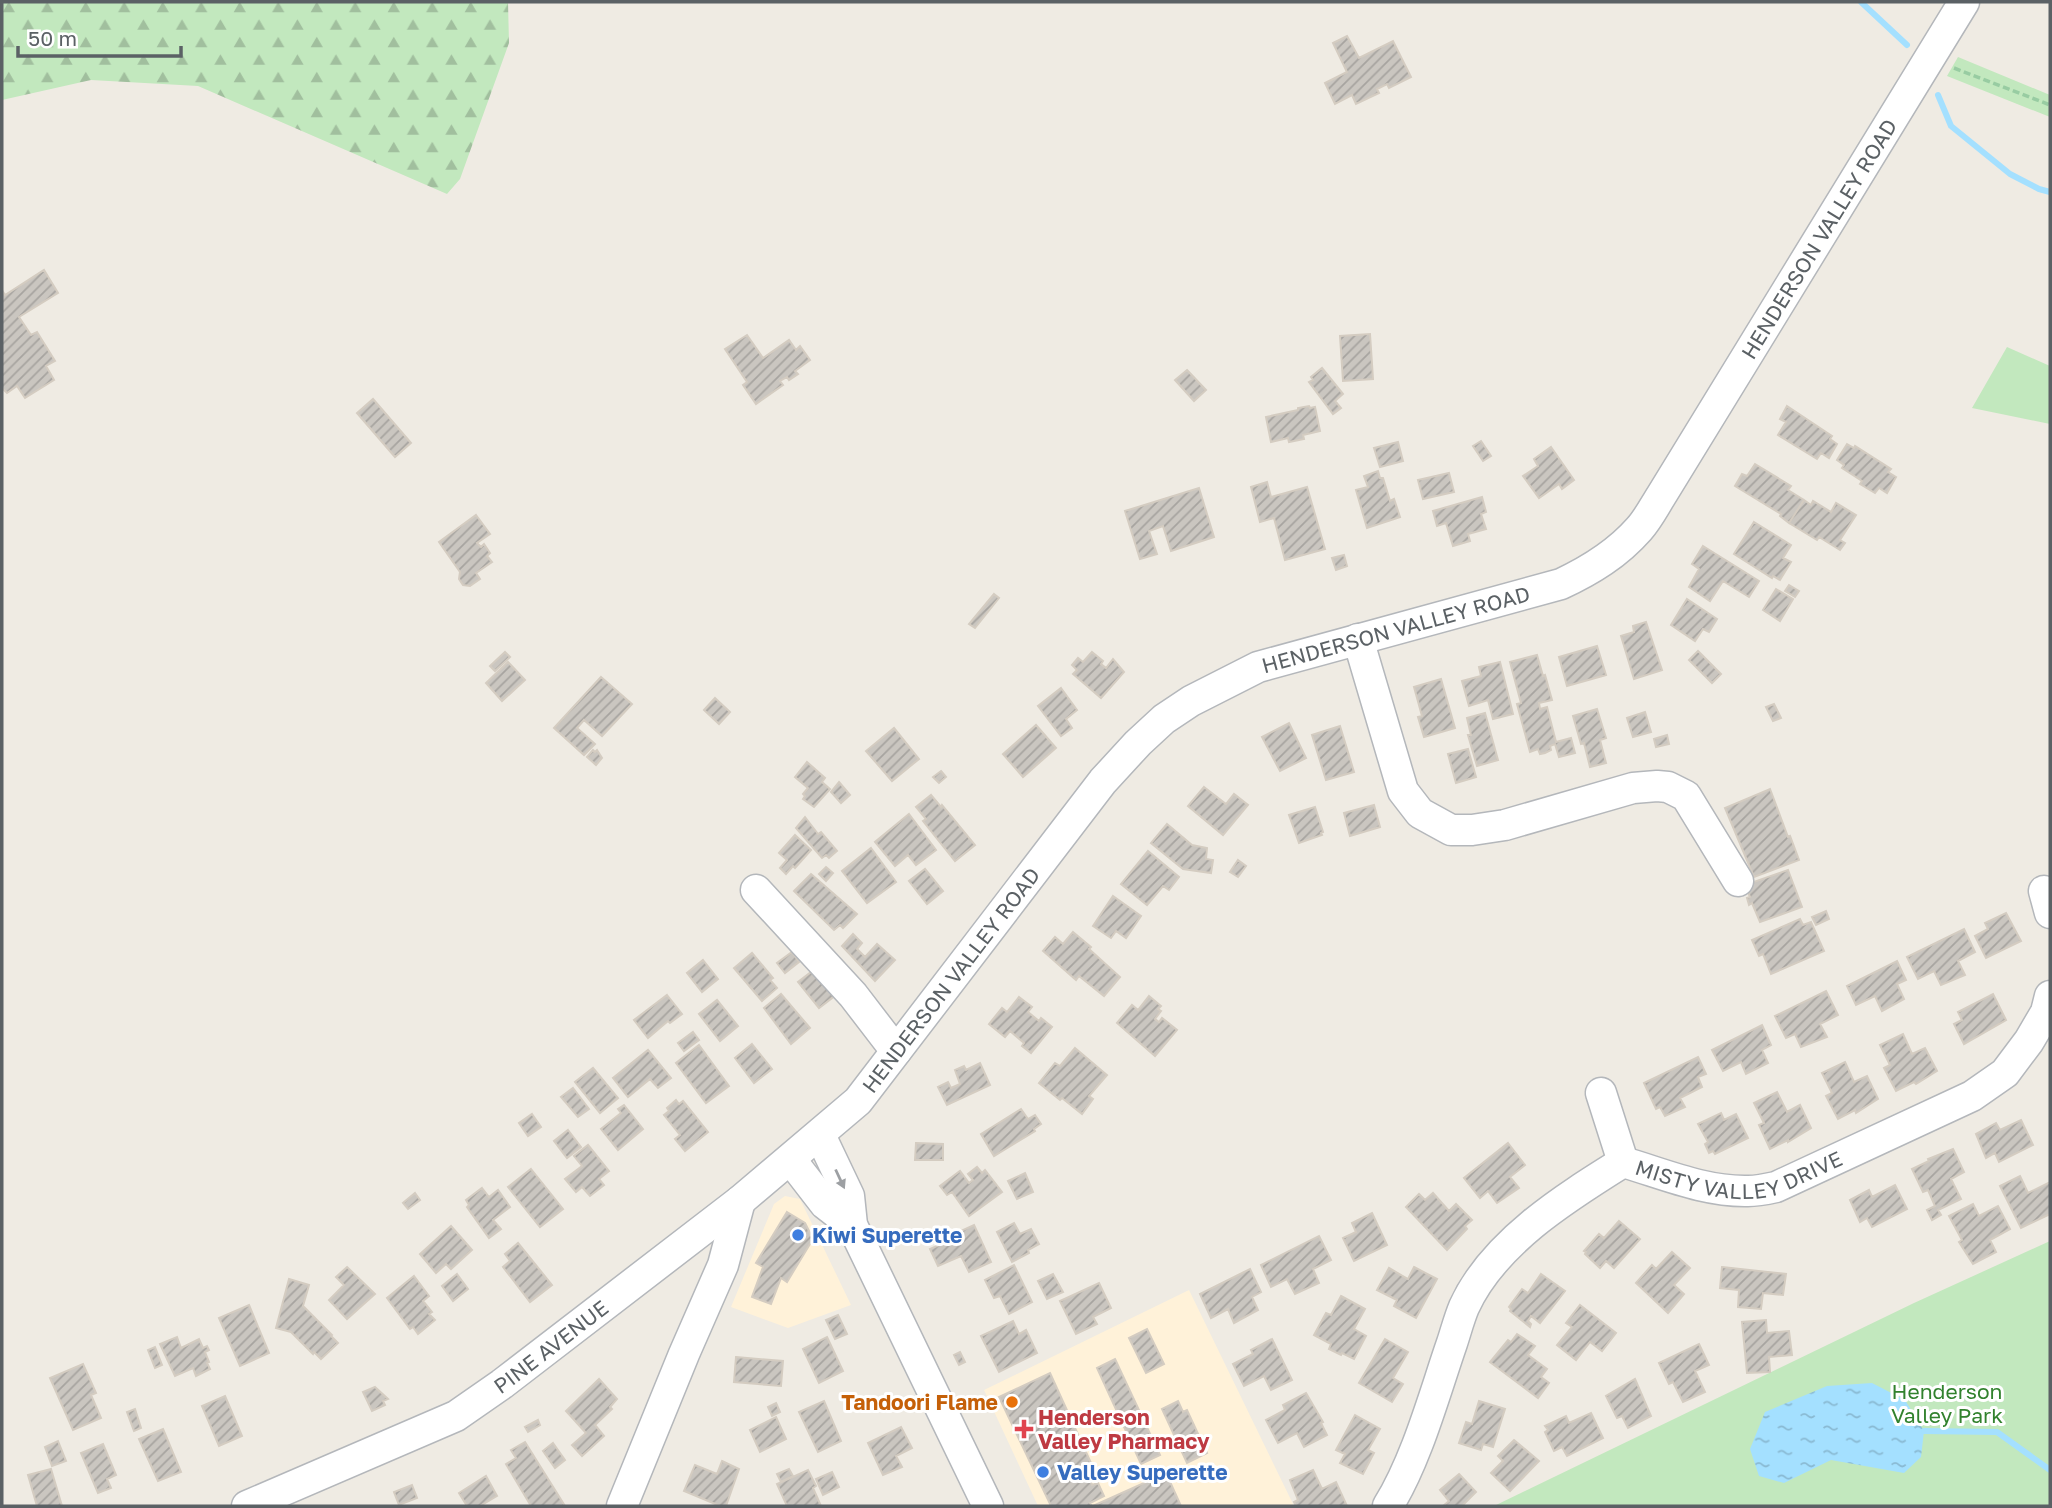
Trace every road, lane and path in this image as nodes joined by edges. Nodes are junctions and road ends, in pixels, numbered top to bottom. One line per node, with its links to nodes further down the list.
1 (1964, 2): 4 (street, HENDERSON VALLEY ROAD)
2 (1946, 63): 3 (path)
3 (2050, 105)
4 (1358, 639): 5 (street); 8 (street, HENDERSON VALLEY ROAD)
5 (1738, 881)
6 (756, 890): 8 (street)
7 (2050, 996): 12 (street, MISTY VALLEY DRIVE)
8 (896, 1051): 10 (street, HENDERSON VALLEY ROAD)
9 (1601, 1093): 12 (street)
10 (820, 1135): 11 (street, PINE AVENUE); 14 (street, one-way to 14)
11 (791, 1160): 13 (street, PINE AVENUE); 14 (street)
12 (1623, 1162): 20 (street, MISTY VALLEY DRIVE)
13 (740, 1202): 15 (street, PINE AVENUE); 16 (street)
14 (852, 1225): 19 (street)
15 (687, 1243): 16 (street); 17 (street, PINE AVENUE)
16 (684, 1354): 18 (street)
17 (247, 1506)
18 (622, 1506)
19 (988, 1506)
20 (1388, 1506)

